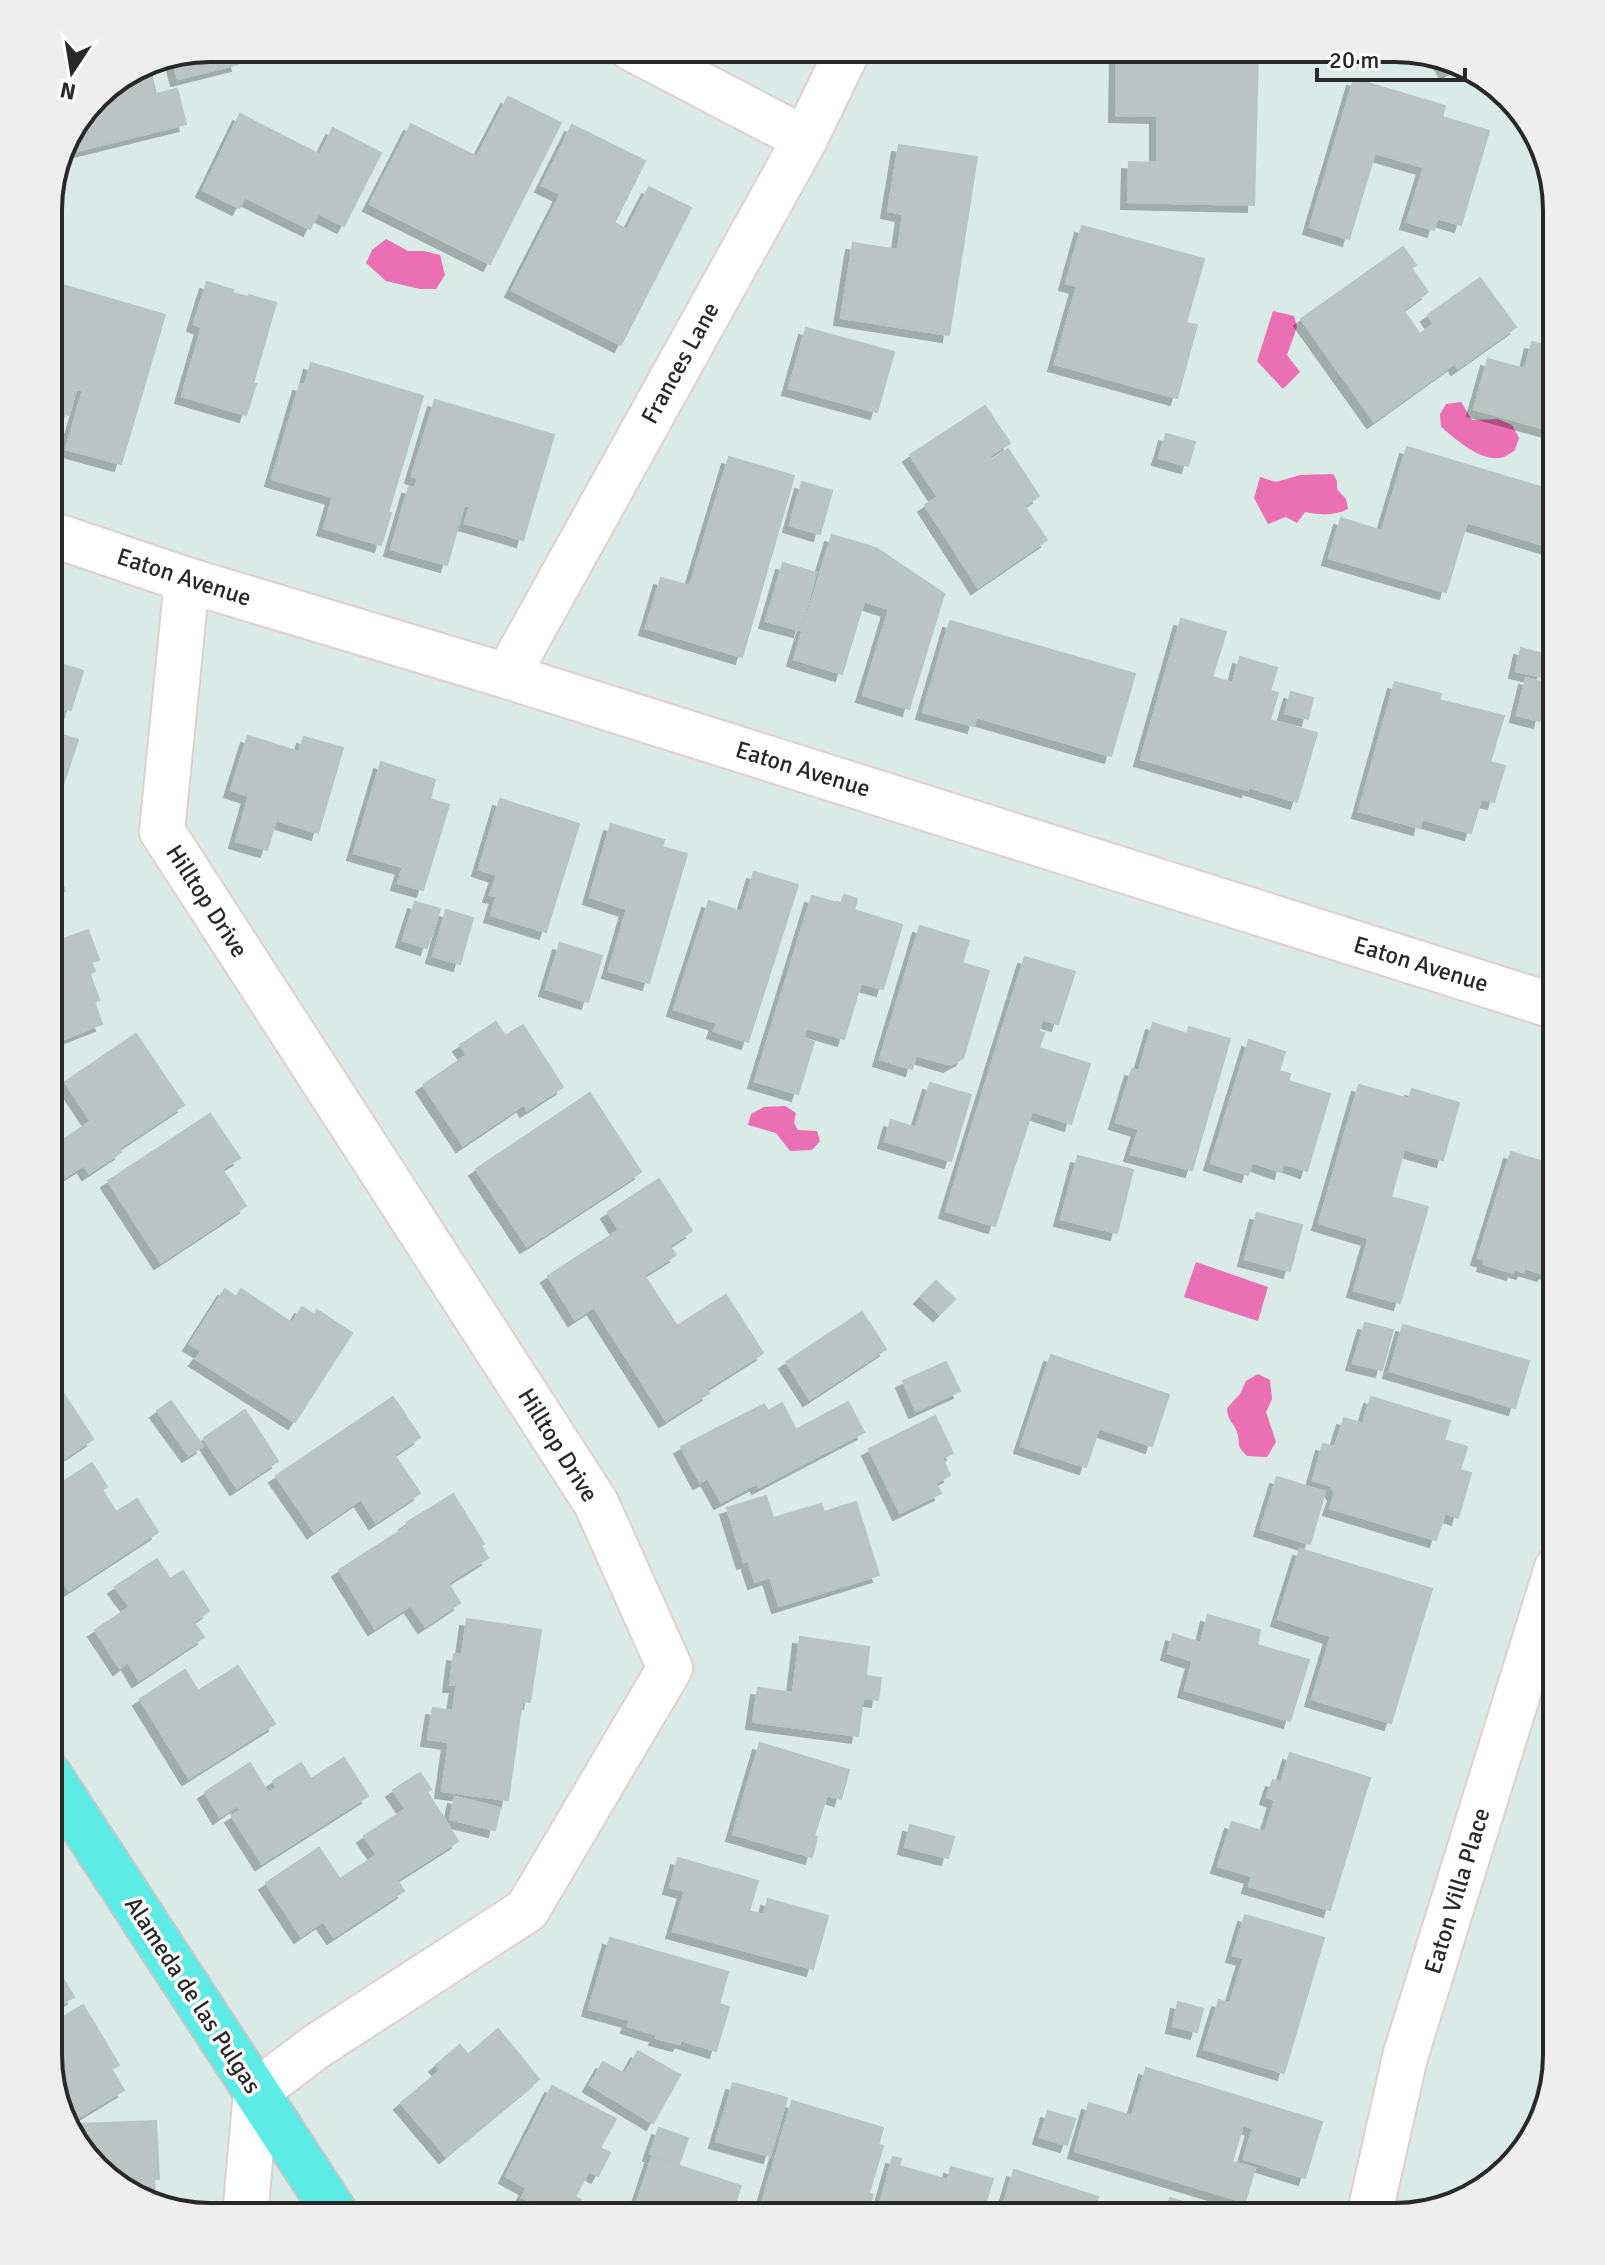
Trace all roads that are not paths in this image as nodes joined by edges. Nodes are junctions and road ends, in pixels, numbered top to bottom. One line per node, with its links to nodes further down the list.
1 (658, 62): 3 (street)
2 (842, 62): 3 (street, Frances Lane)
3 (805, 139): 6 (street, Frances Lane)
4 (62, 538): 5 (street, Eaton Avenue)
5 (187, 580): 6 (street, Eaton Avenue); 10 (street, Hilltop Drive)
6 (507, 676): 7 (street, Eaton Avenue)
7 (1543, 1003)
8 (1543, 1613): 13 (street, Eaton Villa Place)
9 (62, 1794): 10 (main road, Alameda de las Pulgas)
10 (256, 2092): 11 (street); 12 (main road, Alameda de las Pulgas)
11 (246, 2203)
12 (329, 2203)
13 (1372, 2203)

